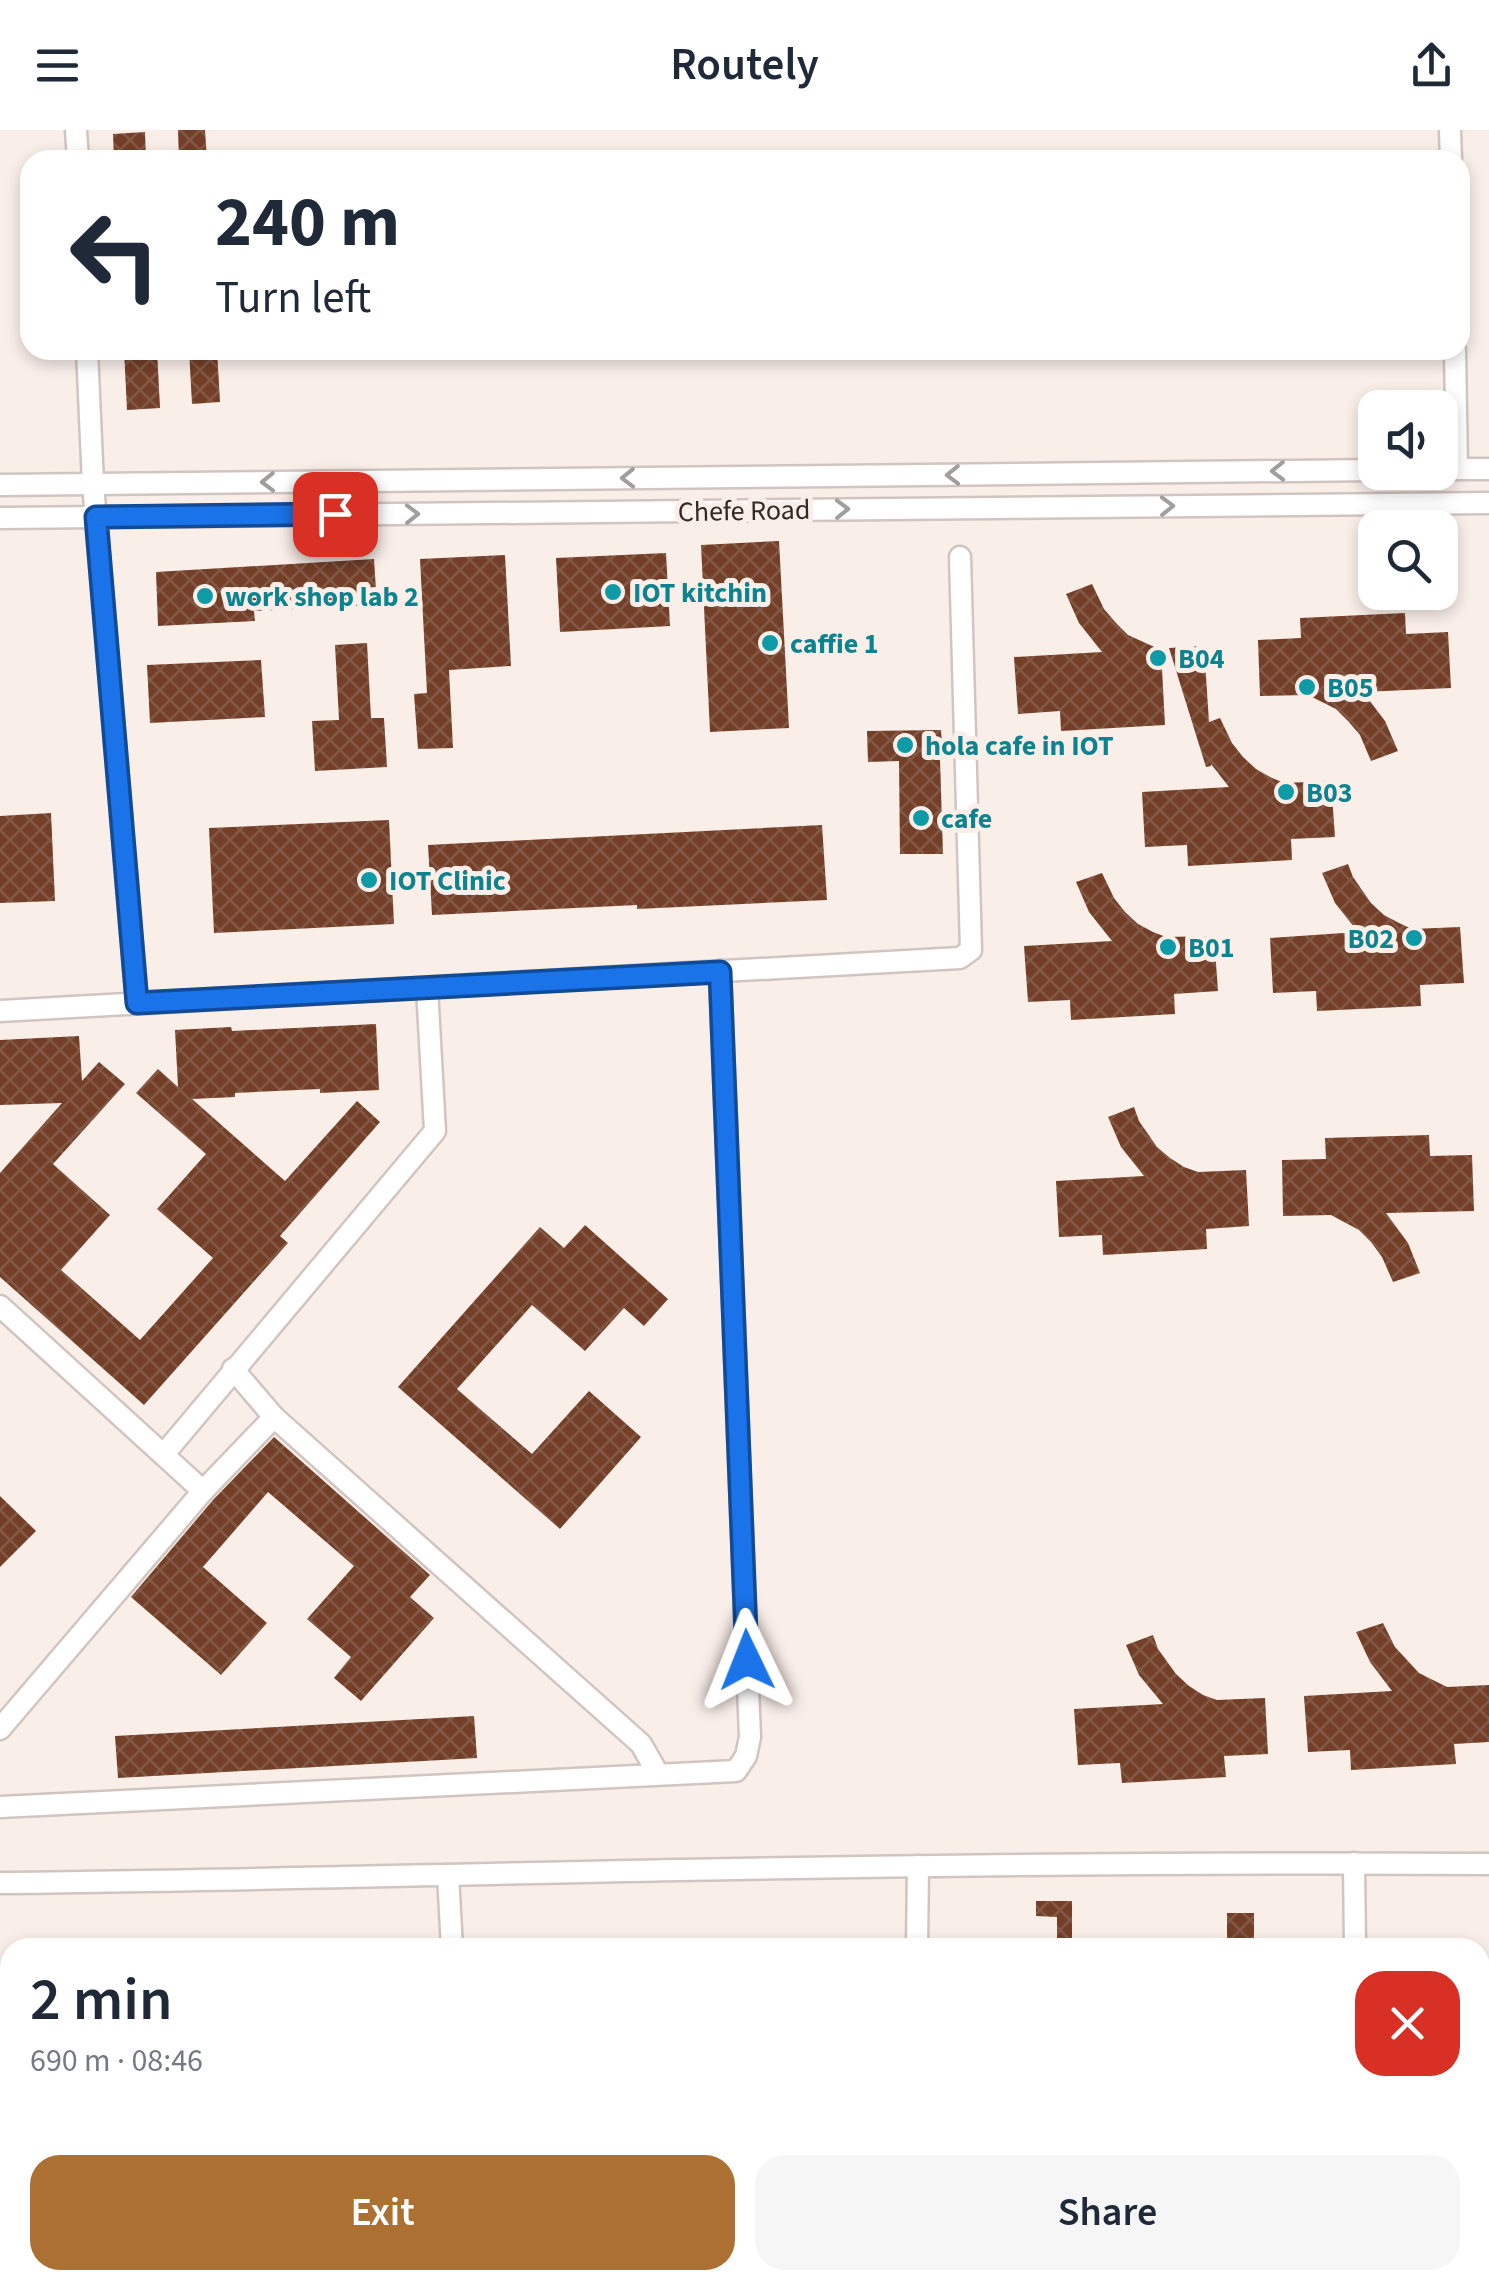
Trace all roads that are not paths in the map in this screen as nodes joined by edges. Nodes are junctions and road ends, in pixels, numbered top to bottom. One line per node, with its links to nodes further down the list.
1 (87, 360): 7 (street)
2 (1453, 360): 3 (street)
3 (1452, 390)
4 (1458, 469): 5 (street)
5 (1489, 469)
6 (1358, 470): 7 (street, Chefe Road, one-way to 7)
7 (93, 484): 8 (street, Chefe Road); 10 (street)
8 (0, 486)
9 (1489, 503): 10 (street, Chefe Road, one-way to 9)
10 (96, 517): 11 (street, Chefe Road); 15 (street)
11 (0, 518)
12 (960, 557): 13 (street)
13 (720, 972): 14 (street); 23 (street)
14 (428, 988): 15 (street); 18 (street)
15 (137, 1003): 16 (street)
16 (0, 1011)
17 (0, 1306): 20 (street)
18 (234, 1369): 19 (street); 20 (street)
19 (274, 1417): 21 (street); 23 (street)
20 (164, 1454): 21 (street)
21 (203, 1491): 22 (street)
22 (0, 1729)
23 (658, 1774): 24 (street)
24 (0, 1807)
25 (1354, 1863): 26 (street); 27 (street); 32 (street)
26 (1489, 1864)
27 (918, 1866): 28 (street); 31 (street)
28 (448, 1875): 29 (street); 30 (street)
29 (0, 1882)
30 (451, 1938)
31 (917, 1938)
32 (1355, 1938)

